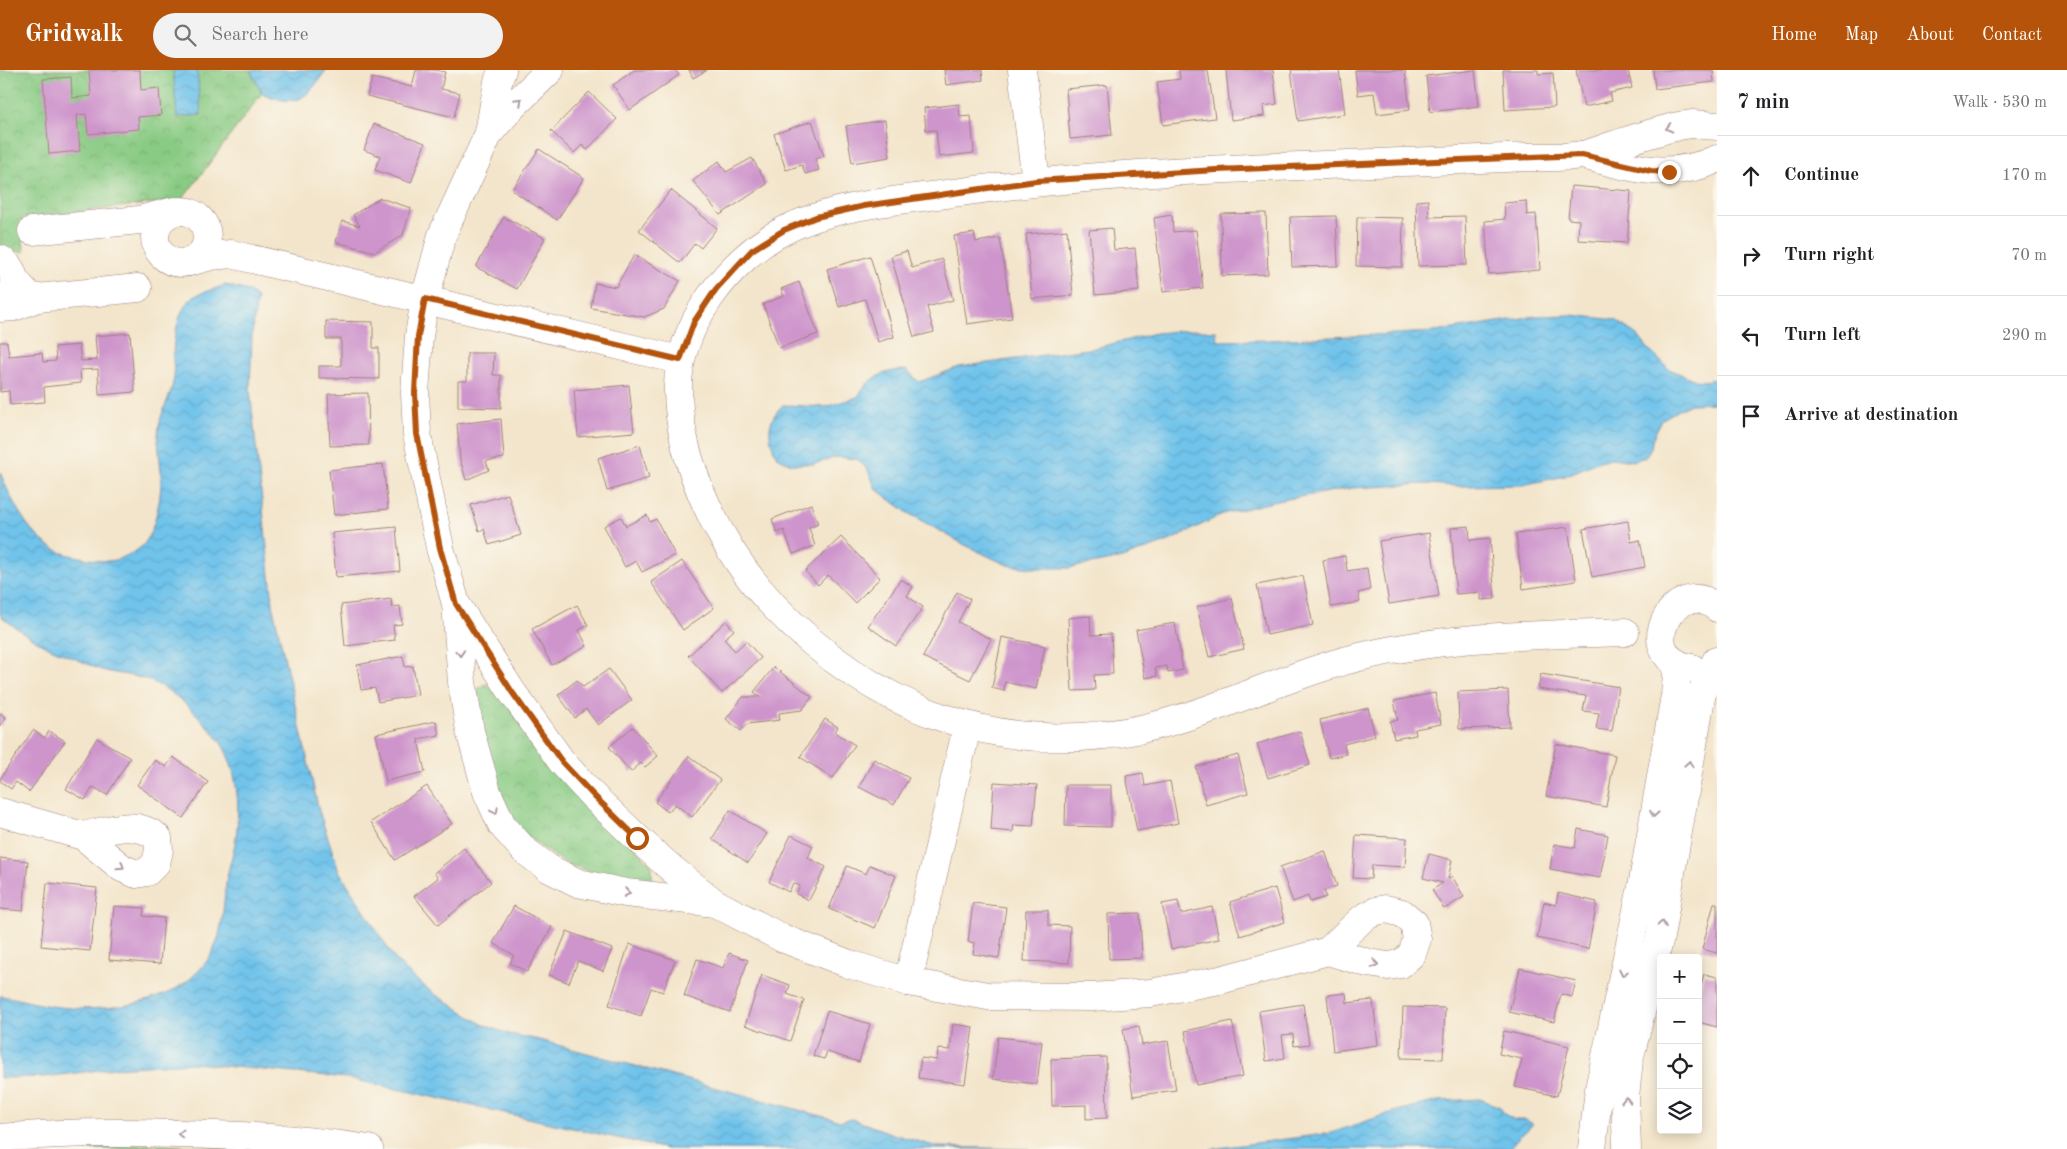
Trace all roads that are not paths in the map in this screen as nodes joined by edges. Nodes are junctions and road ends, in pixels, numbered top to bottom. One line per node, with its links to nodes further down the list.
1 (502, 70): 5 (street)
2 (550, 70): 5 (street, one-way to 2)
3 (1022, 70): 8 (street)
4 (1717, 126): 6 (street, one-way to 6)
5 (489, 133): 17 (street)
6 (1582, 155): 7 (street); 8 (street)
7 (1717, 159)
8 (1036, 181): 19 (street)
9 (203, 223): 10 (street); 12 (street); 13 (street)
10 (147, 227): 11 (street); 13 (street)
11 (32, 231)
12 (241, 256): 13 (street); 17 (street)
13 (190, 262)
14 (7, 269): 16 (street); 18 (street)
15 (138, 288): 16 (street)
16 (37, 298): 18 (street)
17 (425, 299): 19 (street); 20 (street)
18 (0, 308)
19 (680, 360): 26 (street)
20 (456, 604): 29 (street); 29 (street, one-way to 29)
21 (1716, 607): 22 (street)
22 (1672, 609): 23 (street); 24 (street)
23 (1625, 632): 24 (street); 26 (street)
24 (1670, 657): 25 (street); 34 (street, one-way to 34)
25 (1717, 661): 35 (street, one-way to 25)
26 (967, 727): 31 (street)
27 (0, 812): 28 (street)
28 (83, 836)
29 (715, 903): 31 (street)
30 (1328, 951): 31 (street)
31 (908, 982)
32 (0, 1138): 33 (street, one-way to 32)
33 (369, 1149)
34 (1592, 1149)
35 (1627, 1149)

